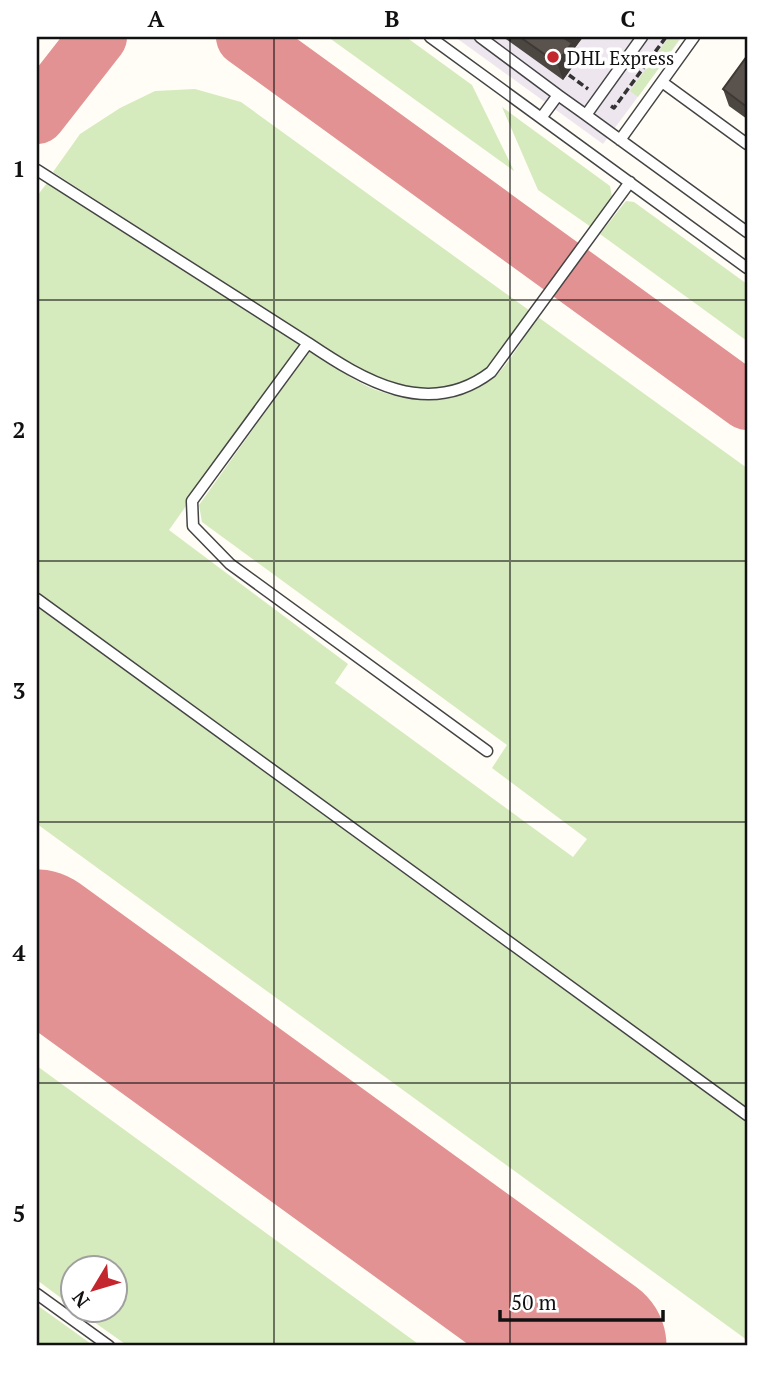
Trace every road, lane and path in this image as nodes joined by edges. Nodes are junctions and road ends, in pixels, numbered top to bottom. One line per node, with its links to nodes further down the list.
1 (430, 37): 8 (lane)
2 (480, 37): 6 (lane)
3 (642, 37): 7 (lane)
4 (694, 37): 5 (lane)
5 (662, 82): 9 (lane); 10 (lane)
6 (558, 95): 7 (lane); 8 (lane)
7 (586, 115): 9 (lane)
8 (541, 118): 12 (lane)
9 (620, 140): 13 (lane)
10 (747, 144)
11 (37, 170): 15 (lane)
12 (630, 182): 14 (lane); 15 (lane)
13 (747, 232)
14 (747, 268)
15 (308, 343): 17 (lane)
16 (37, 599): 18 (lane)
17 (487, 751)
18 (747, 1115)
19 (37, 1294): 20 (lane)
20 (109, 1346)

